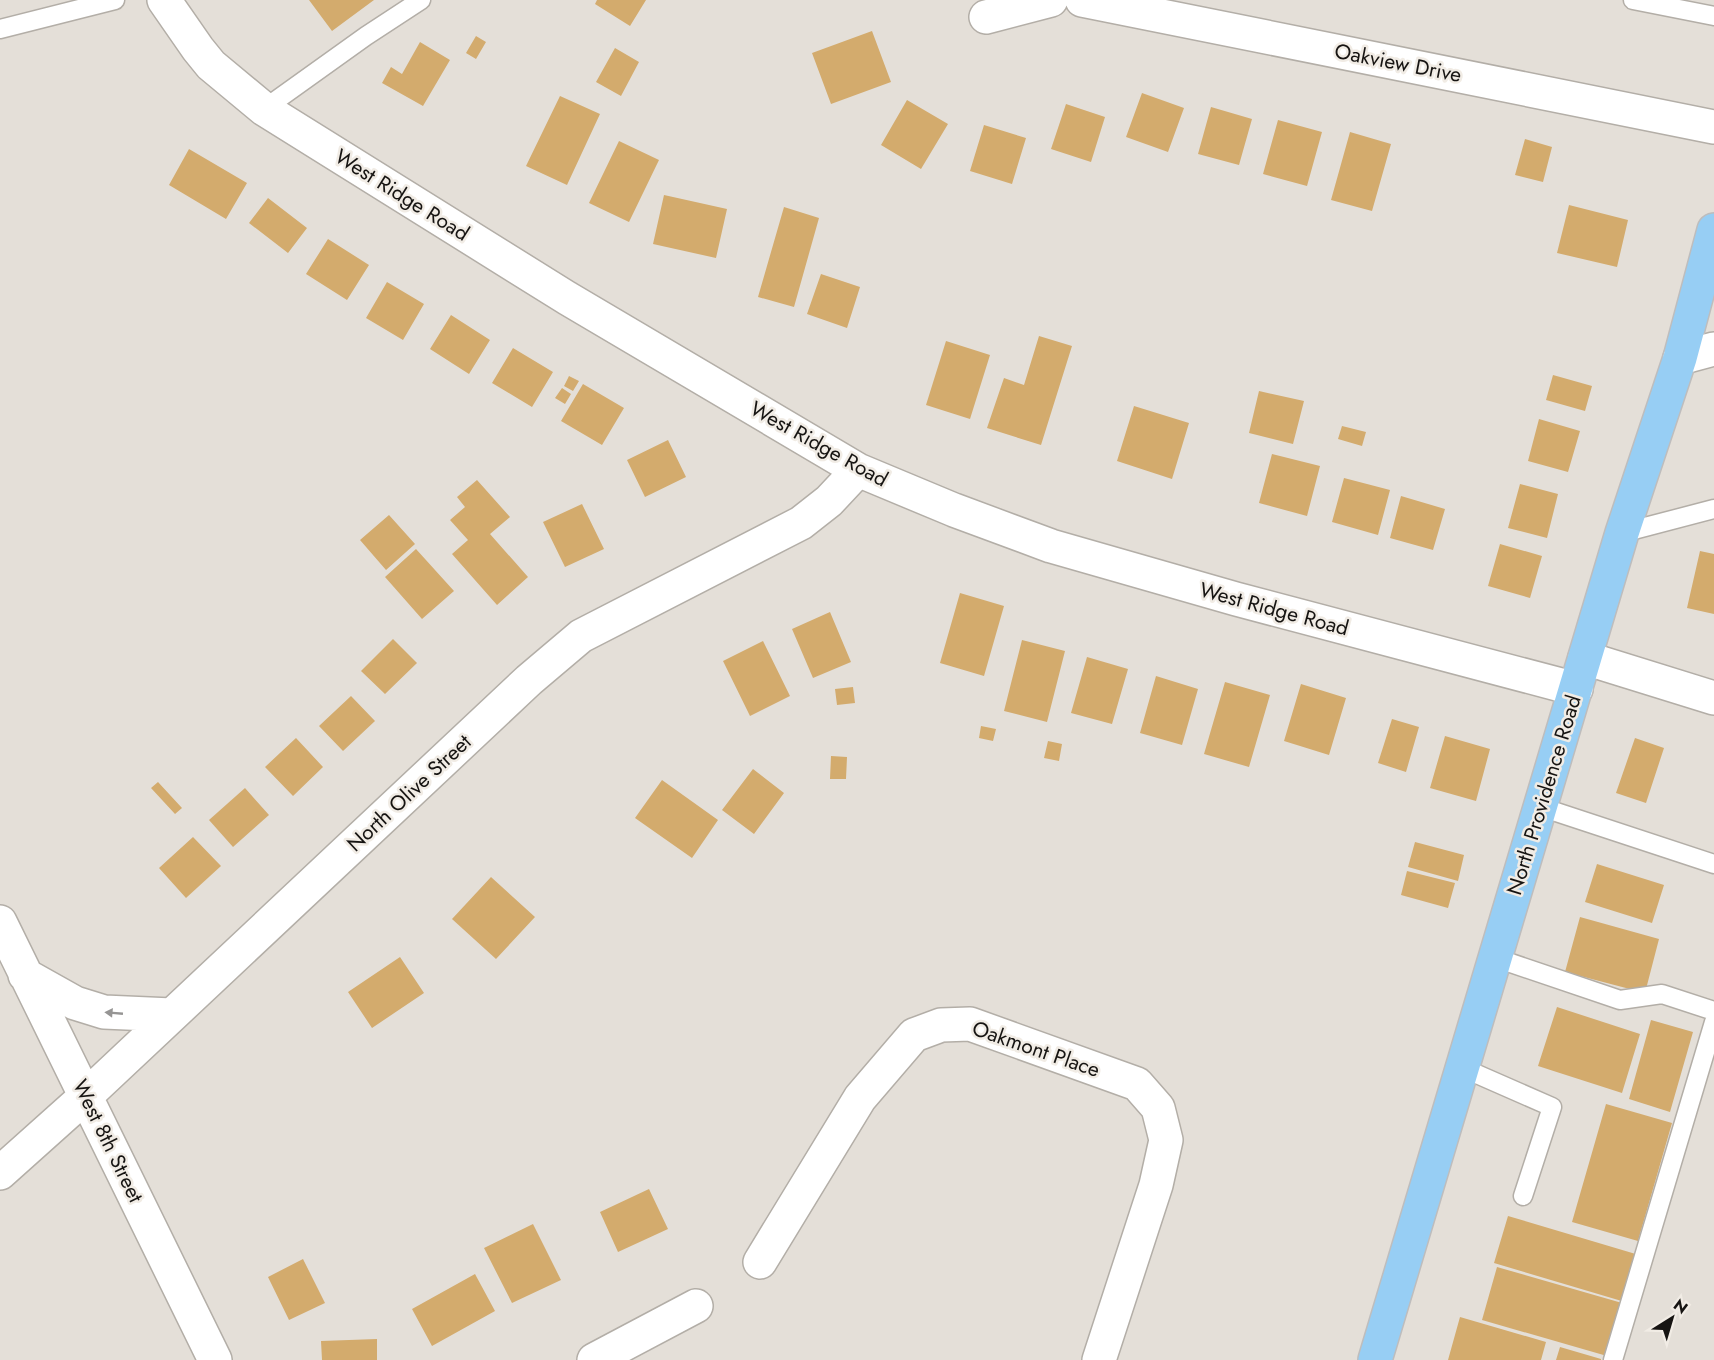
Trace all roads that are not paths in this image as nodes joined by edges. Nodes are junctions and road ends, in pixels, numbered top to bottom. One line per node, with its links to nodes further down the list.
1 (115, 0): 9 (lane)
2 (164, 0): 10 (street, West Ridge Road)
3 (421, 0): 10 (lane)
4 (1051, 0): 8 (street)
5 (1082, 0): 11 (street, Oakview Drive)
6 (1633, 0): 7 (lane)
7 (1714, 16)
8 (986, 17)
9 (0, 29)
10 (264, 109): 15 (street, West Ridge Road)
11 (1714, 127)
12 (1714, 230): 14 (main road, North Providence Road)
13 (1714, 349): 14 (street)
14 (1680, 358): 17 (main road, North Providence Road)
15 (858, 470): 19 (street, West Ridge Road); 27 (street, North Olive Street)
16 (1714, 509): 17 (lane)
17 (1622, 533): 18 (main road, North Providence Road)
18 (1585, 658): 19 (main road, North Providence Road); 20 (street)
19 (1576, 689): 21 (main road, North Providence Road)
20 (1714, 698)
21 (1541, 807): 22 (lane); 24 (main road, North Providence Road)
22 (1714, 864)
23 (0, 922): 25 (street, West 8th Street)
24 (1496, 958): 26 (lane); 29 (main road, North Providence Road)
25 (25, 975): 27 (street, one-way to 25); 30 (street, West 8th Street)
26 (1714, 1011)
27 (172, 1015): 30 (street, North Olive Street)
28 (1714, 1022): 39 (lane)
29 (1463, 1068): 32 (lane); 38 (main road, North Providence Road)
30 (86, 1096): 31 (street, North Olive Street); 35 (street, West 8th Street)
31 (0, 1173)
32 (1523, 1196)
33 (760, 1262): 37 (street, Oakmont Place)
34 (696, 1306): 36 (street)
35 (215, 1360)
36 (594, 1360)
37 (1099, 1360)
38 (1376, 1360)
39 (1613, 1360)

